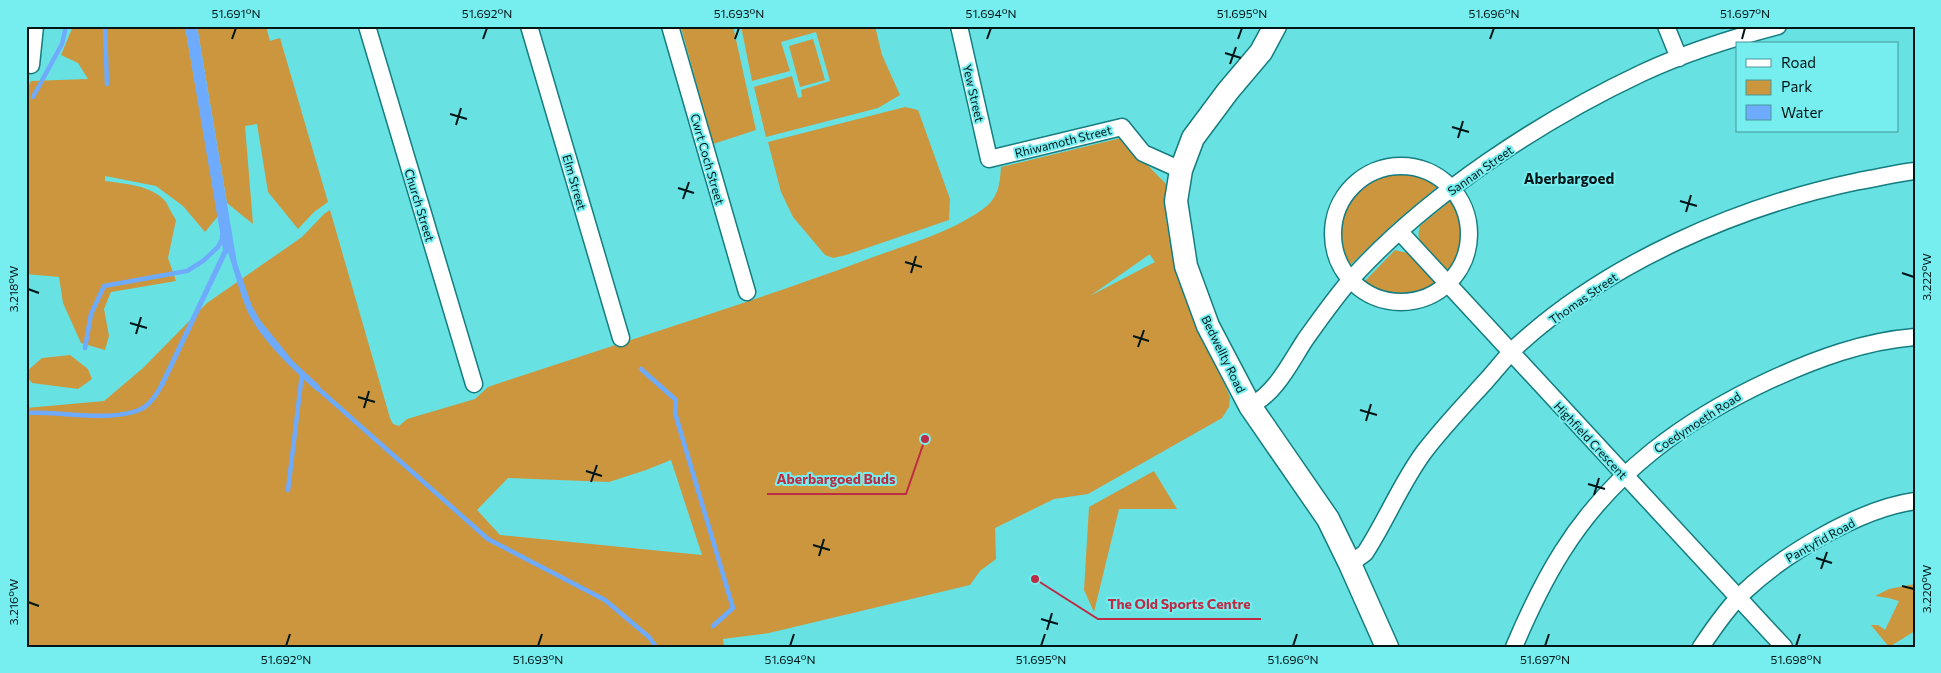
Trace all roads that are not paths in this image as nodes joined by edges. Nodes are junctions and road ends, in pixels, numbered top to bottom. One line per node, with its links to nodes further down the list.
1 (35, 26): 10 (street)
2 (366, 26): 22 (street, Church Street)
3 (530, 26): 20 (street, Elm Street)
4 (670, 26): 18 (street, Cwrt Coch Street)
5 (959, 26): 11 (street, Yew Street)
6 (1275, 26): 12 (main road, Bedwellty Road)
7 (1666, 26): 9 (street)
8 (1778, 26): 9 (street, Sannan Street)
9 (1679, 58): 14 (street, Sannan Street)
10 (31, 65)
11 (989, 159): 12 (street, Rhiwamoth Street)
12 (1182, 170): 23 (main road, Bedwellty Road)
13 (1915, 171): 21 (street, Thomas Street)
14 (1451, 189): 15 (street, Sannan Street); 16 (street); 17 (street)
15 (1400, 232): 16 (street, Sannan Street); 17 (street, Highfield Crescent)
16 (1352, 279): 17 (street); 23 (street, Sannan Street)
17 (1448, 285): 21 (street, Highfield Crescent)
18 (747, 292)
19 (1915, 337): 24 (street, Coedymoeth Road)
20 (621, 338)
21 (1511, 353): 24 (street, Highfield Crescent); 26 (street, Thomas Street)
22 (474, 384)
23 (1250, 406): 26 (main road, Bedwellty Road)
24 (1625, 476): 27 (street, Highfield Crescent); 29 (street, Coedymoeth Road)
25 (1915, 501): 27 (street, Pantyfid Road)
26 (1350, 564): 28 (main road, Bedwellty Road)
27 (1738, 598): 30 (street, Pantyfid Road); 31 (street, Highfield Crescent)
28 (1387, 647)
29 (1514, 647)
30 (1701, 647)
31 (1784, 647)

